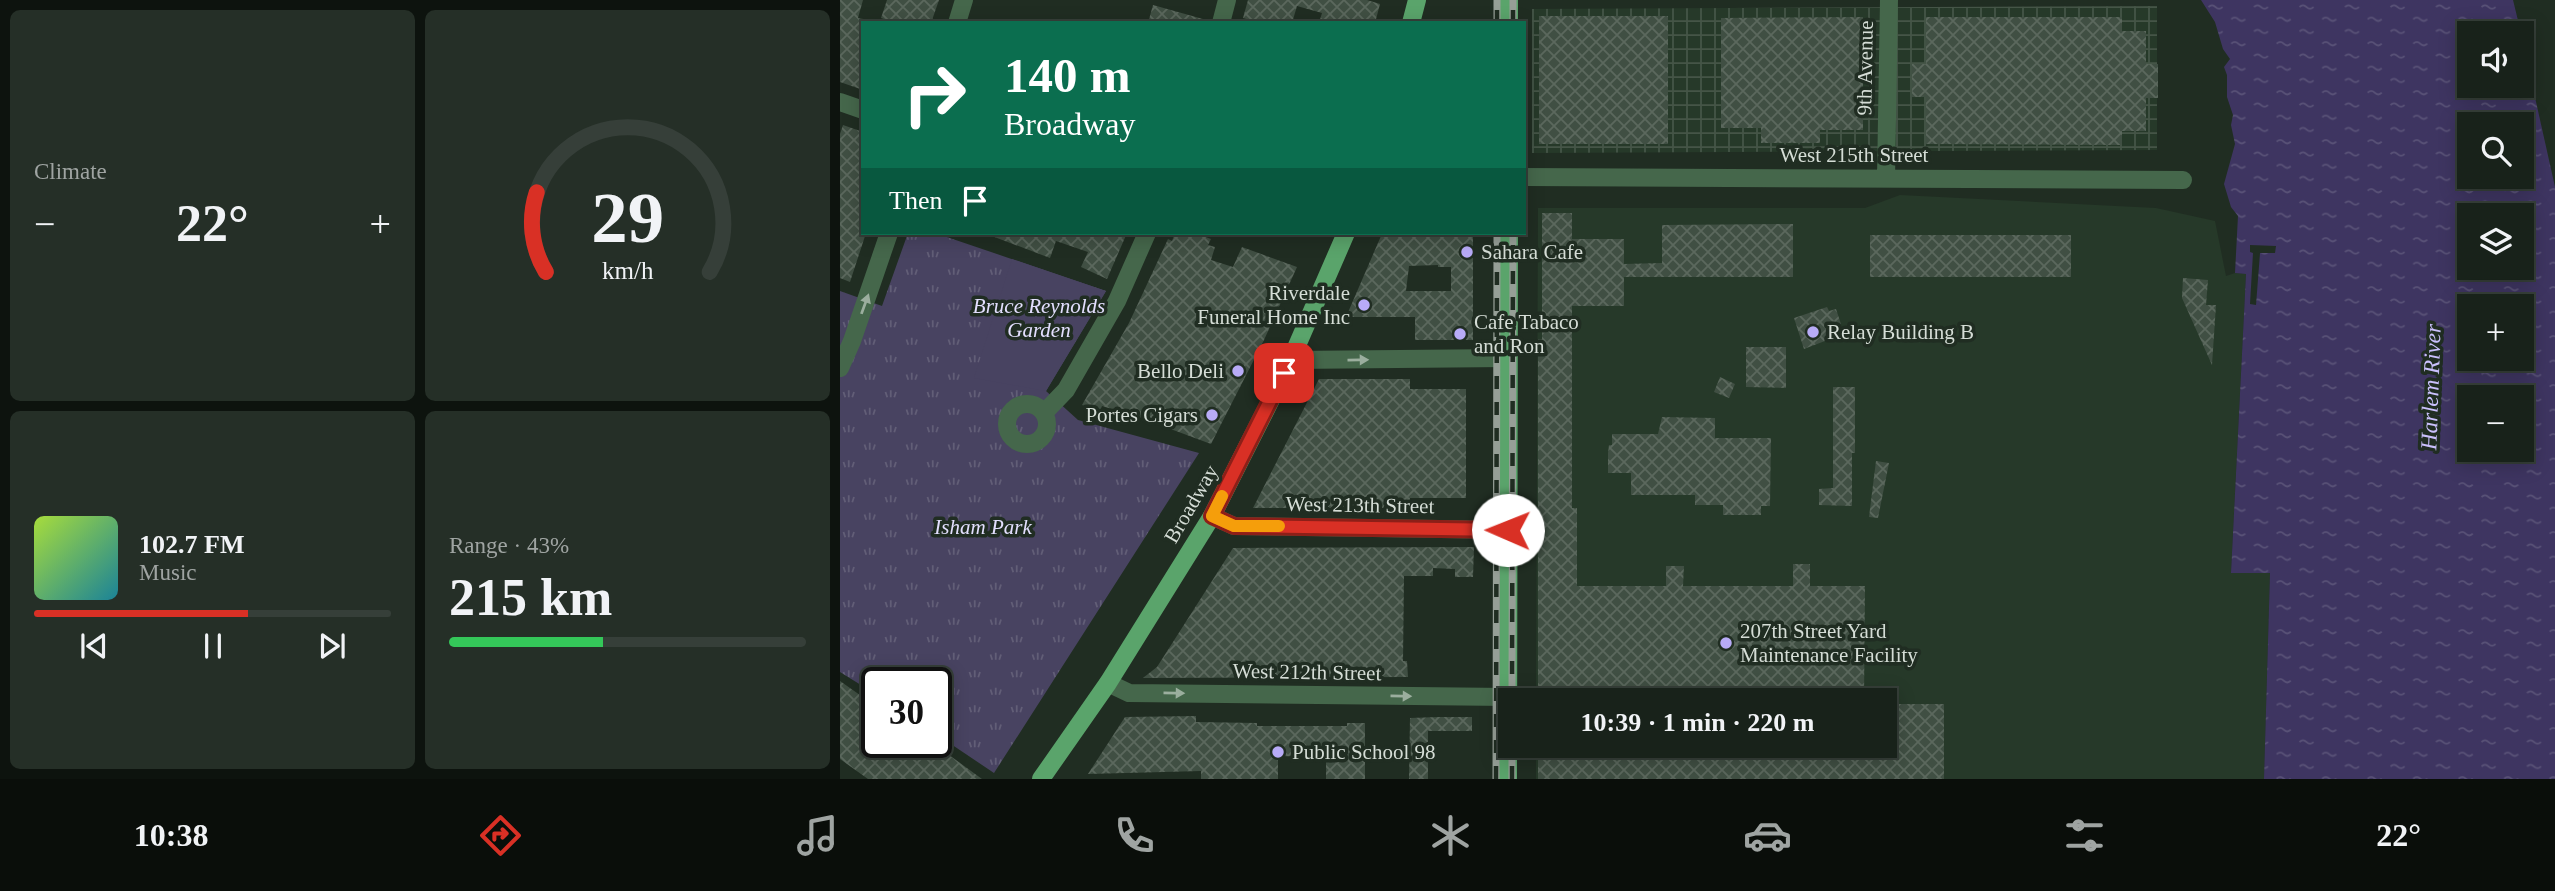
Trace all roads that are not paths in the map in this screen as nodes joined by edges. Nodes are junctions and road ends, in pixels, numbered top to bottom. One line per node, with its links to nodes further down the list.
1 (964, 0): 6 (street)
2 (1227, 0): 7 (street)
3 (1417, 0): 8 (main road)
4 (1509, 0): 9 (main road)
5 (1889, 0): 13 (street, 9th Avenue)
6 (958, 21)
7 (1222, 21)
8 (1411, 21)
9 (1509, 21)
10 (840, 102): 11 (street)
11 (861, 109)
12 (1526, 177): 13 (street, West 215th Street)
13 (1886, 178): 14 (street, West 215th Street)
14 (2183, 180)
15 (888, 235): 21 (street, one-way to 15)
16 (1146, 235): 22 (street)
17 (1345, 235): 20 (main road, Broadway)
18 (1509, 235): 19 (main road)
19 (1507, 358): 20 (street, one-way to 19); 24 (main road)
20 (1290, 360): 23 (main road, Broadway)
21 (840, 368)
22 (1044, 413)
23 (1212, 516): 24 (street, West 213th Street); 25 (main road, Broadway)
24 (1508, 530): 26 (main road)
25 (1108, 683): 27 (street, West 212th Street, one-way to 27); 29 (main road, Broadway)
26 (1509, 688)
27 (1498, 696)
28 (1508, 758): 30 (main road)
29 (1041, 779)
30 (1508, 779)

